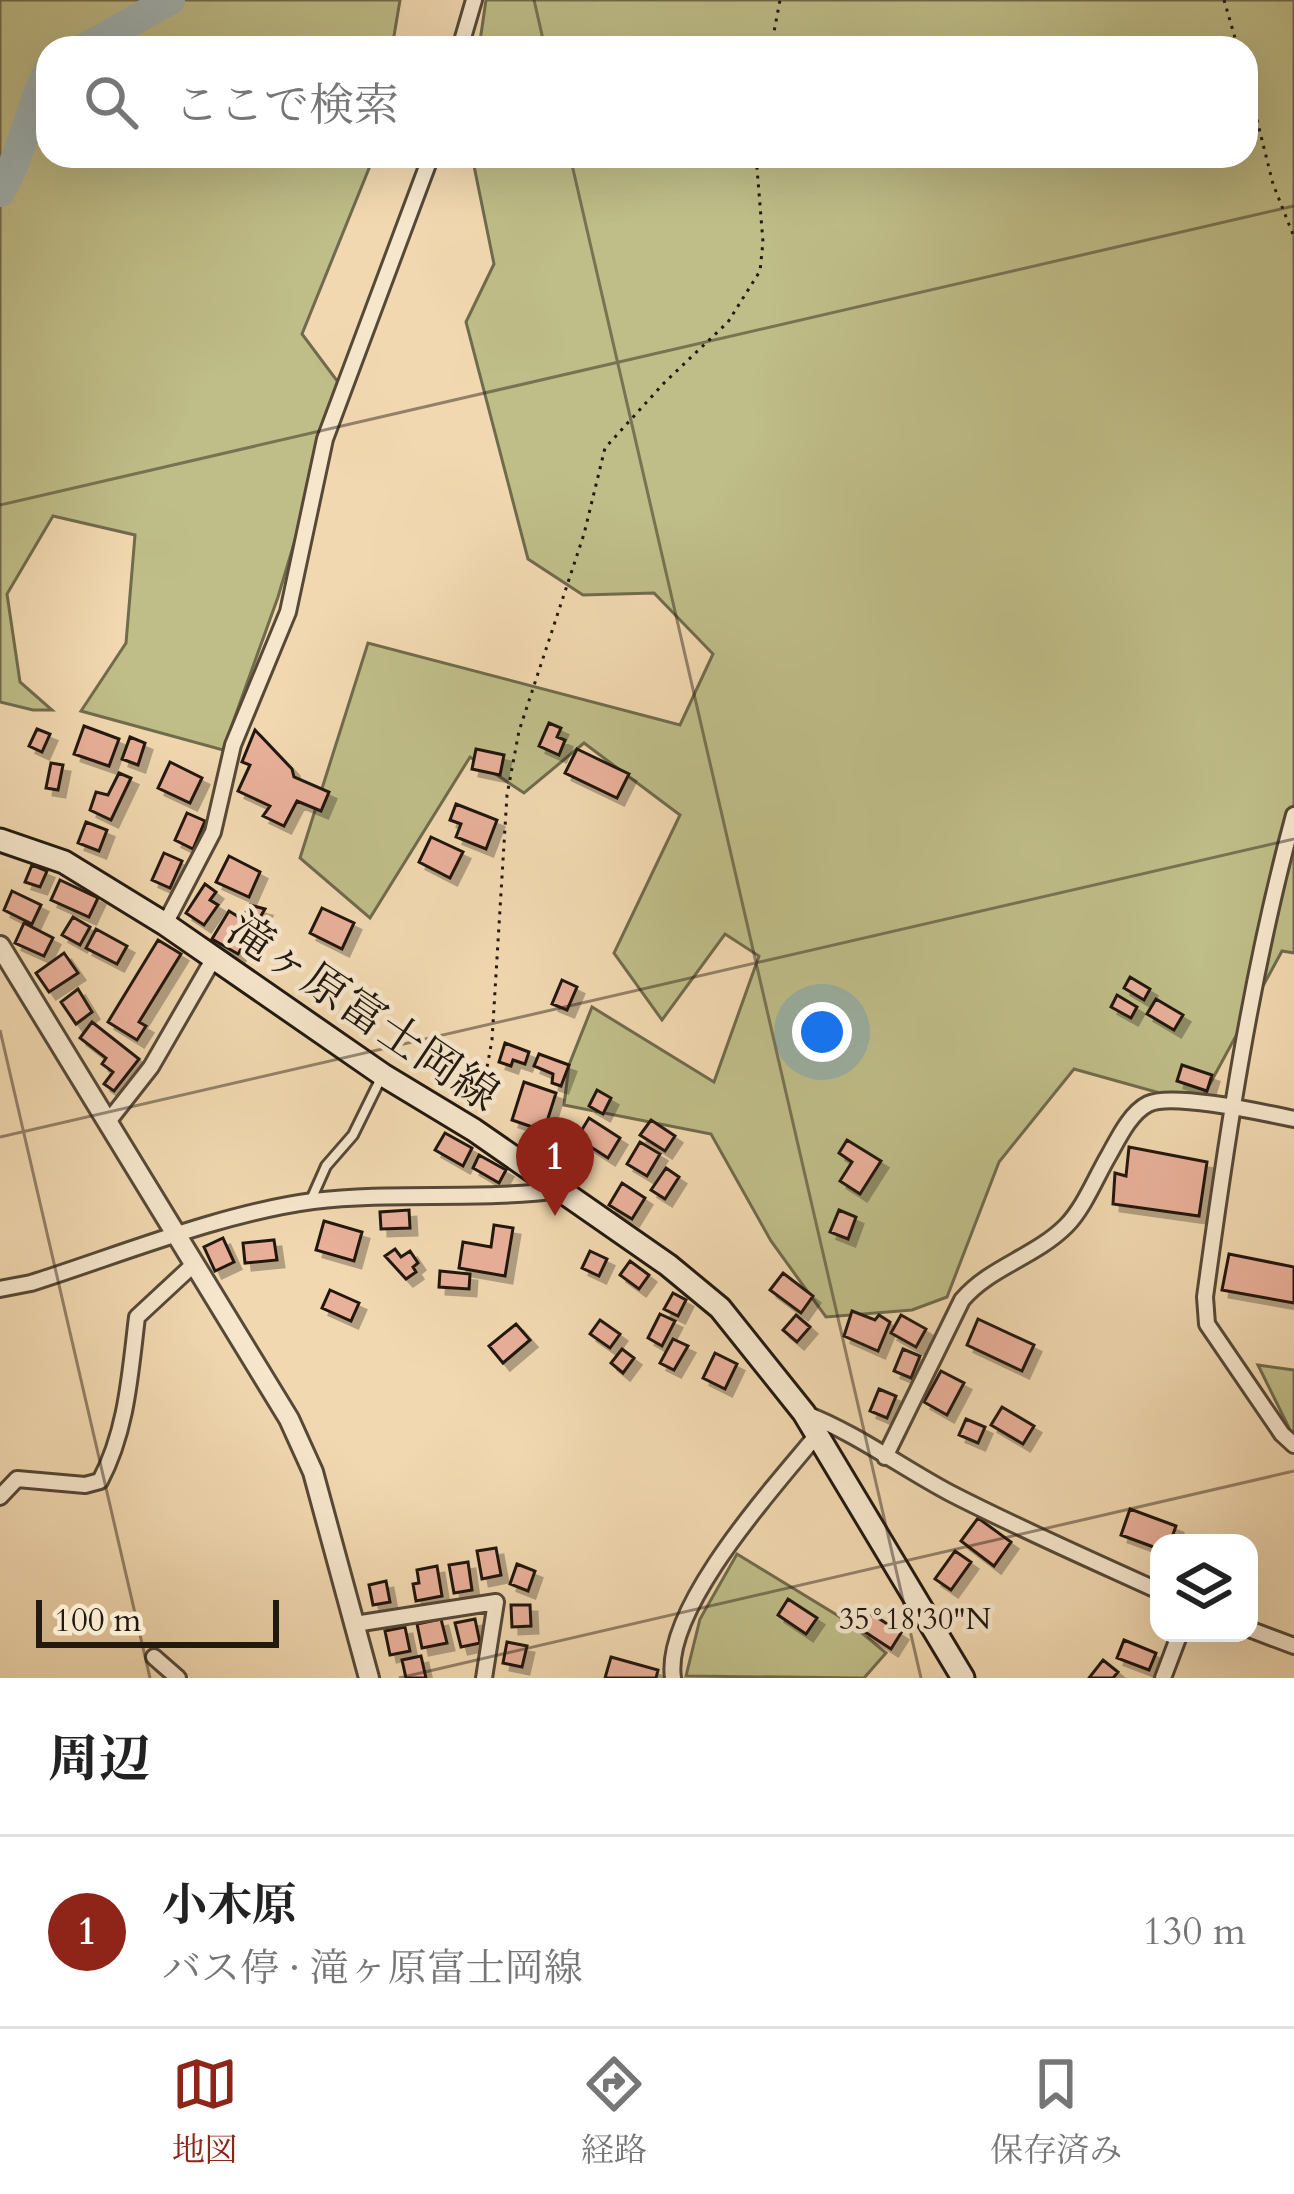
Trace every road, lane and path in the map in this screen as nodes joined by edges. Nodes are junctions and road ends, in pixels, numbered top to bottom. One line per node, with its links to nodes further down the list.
1 (474, 0): 4 (street)
2 (780, 0): 5 (path)
3 (1224, 0): 6 (path)
4 (464, 36)
5 (773, 36)
6 (1234, 36)
7 (1258, 124): 10 (path)
8 (427, 168): 13 (street)
9 (757, 168): 20 (path)
10 (1294, 237)
11 (1294, 814): 17 (street)
12 (0, 840): 13 (main road, 滝ヶ原富士岡線)
13 (165, 924): 15 (main road, 滝ヶ原富士岡線)
14 (0, 946): 19 (street)
15 (214, 958): 16 (main road, 滝ヶ原富士岡線); 19 (street)
16 (382, 1075): 20 (main road, 滝ヶ原富士岡線); 22 (lane)
17 (1231, 1107): 18 (street); 28 (street); 29 (street)
18 (1294, 1119)
19 (107, 1124): 23 (street)
20 (474, 1130): 21 (main road, 滝ヶ原富士岡線)
21 (560, 1190): 22 (street); 26 (main road, 滝ヶ原富士岡線)
22 (310, 1202): 23 (street)
23 (176, 1238): 24 (street); 25 (street)
24 (193, 1265): 30 (street); 32 (street)
25 (0, 1289)
26 (804, 1413): 27 (main road, 滝ヶ原富士岡線); 29 (street)
27 (816, 1436): 40 (street); 41 (main road, 滝ヶ原富士岡線)
28 (1294, 1445)
29 (885, 1457): 31 (street)
30 (0, 1497)
31 (1150, 1588)
32 (355, 1624): 38 (street); 39 (street)
33 (1258, 1632): 35 (street)
34 (1177, 1642): 42 (street)
35 (1294, 1646)
36 (154, 1657): 37 (street)
37 (178, 1678)
38 (370, 1678)
39 (484, 1678)
40 (673, 1678)
41 (963, 1678)
42 (1163, 1678)

